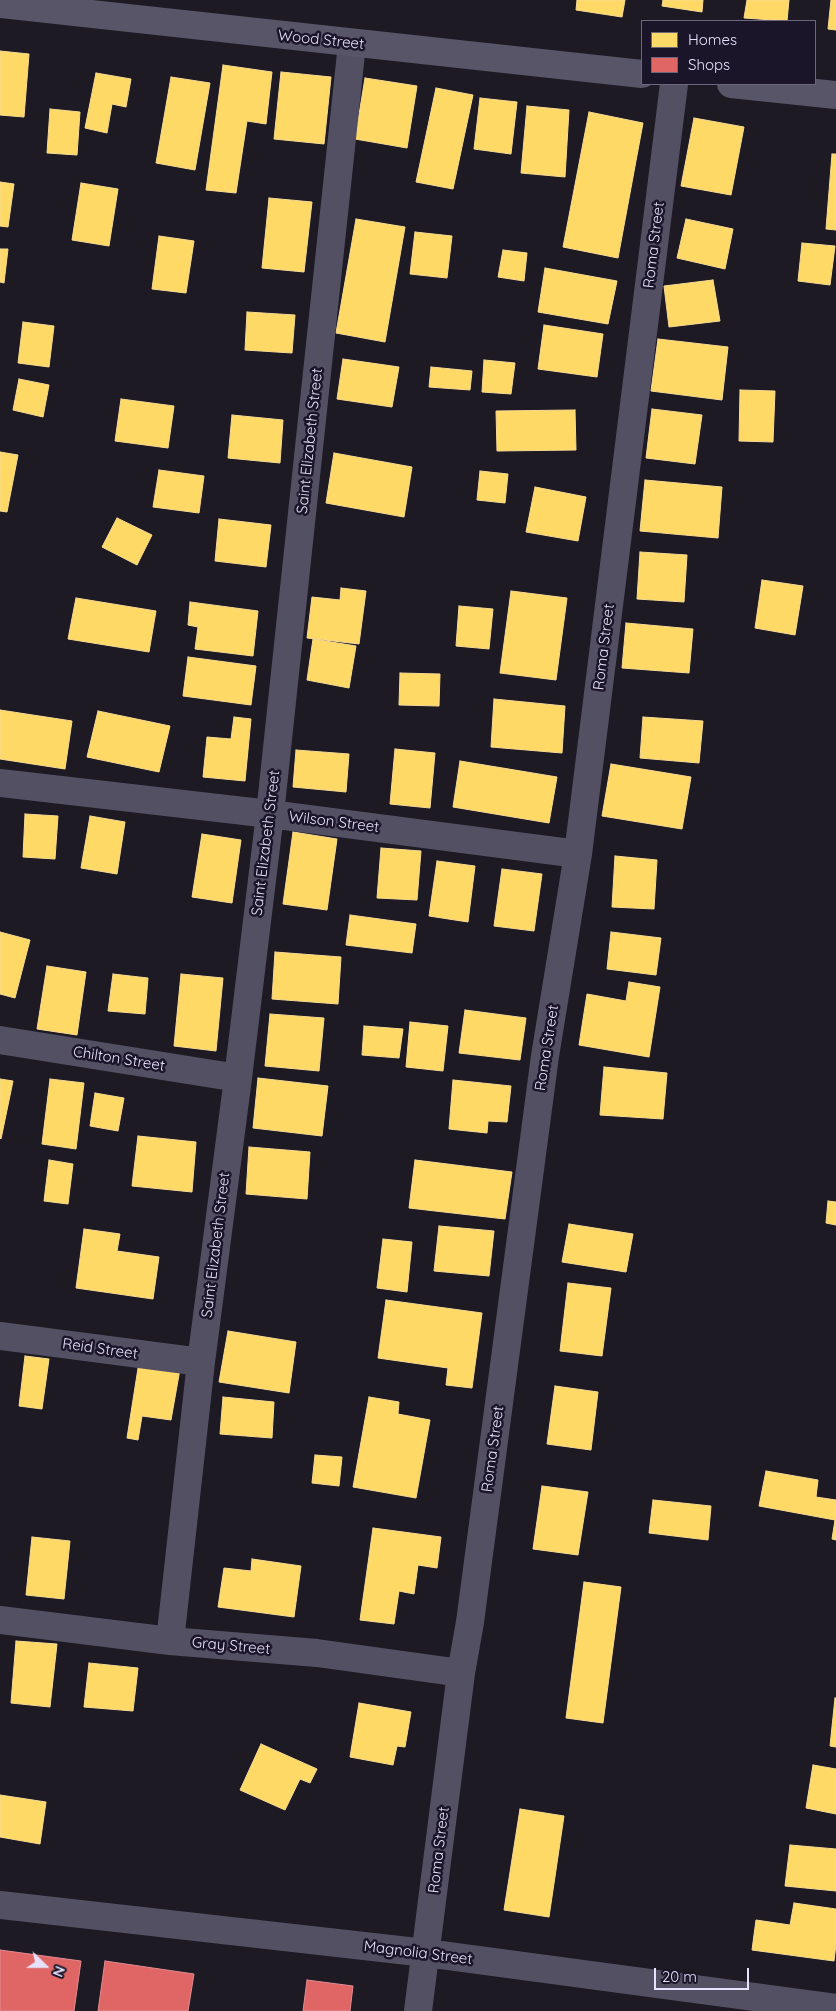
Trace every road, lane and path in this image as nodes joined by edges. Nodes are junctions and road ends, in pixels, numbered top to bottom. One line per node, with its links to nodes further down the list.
1 (0, 4): 2 (main road, Wood Street)
2 (352, 44): 3 (main road, Wood Street); 8 (street, Saint Elizabeth Street)
3 (641, 74)
4 (674, 85): 9 (street, Roma Street)
5 (741, 85): 6 (main road)
6 (836, 95)
7 (0, 782): 8 (street, Wilson Street)
8 (270, 814): 9 (street, Wilson Street); 11 (street, Saint Elizabeth Street)
9 (578, 854): 16 (street, Roma Street)
10 (0, 1040): 11 (street, Chilton Street)
11 (238, 1078): 13 (street, Saint Elizabeth Street)
12 (0, 1336): 13 (street, Reid Street)
13 (201, 1362): 15 (street, Saint Elizabeth Street)
14 (0, 1620): 15 (street, Gray Street)
15 (170, 1641): 16 (street, Gray Street)
16 (461, 1673): 18 (street, Roma Street)
17 (0, 1905): 18 (street, Magnolia Street)
18 (426, 1953): 19 (street, Magnolia Street); 20 (street, Roma Street)
19 (836, 2008)
20 (418, 2011)

